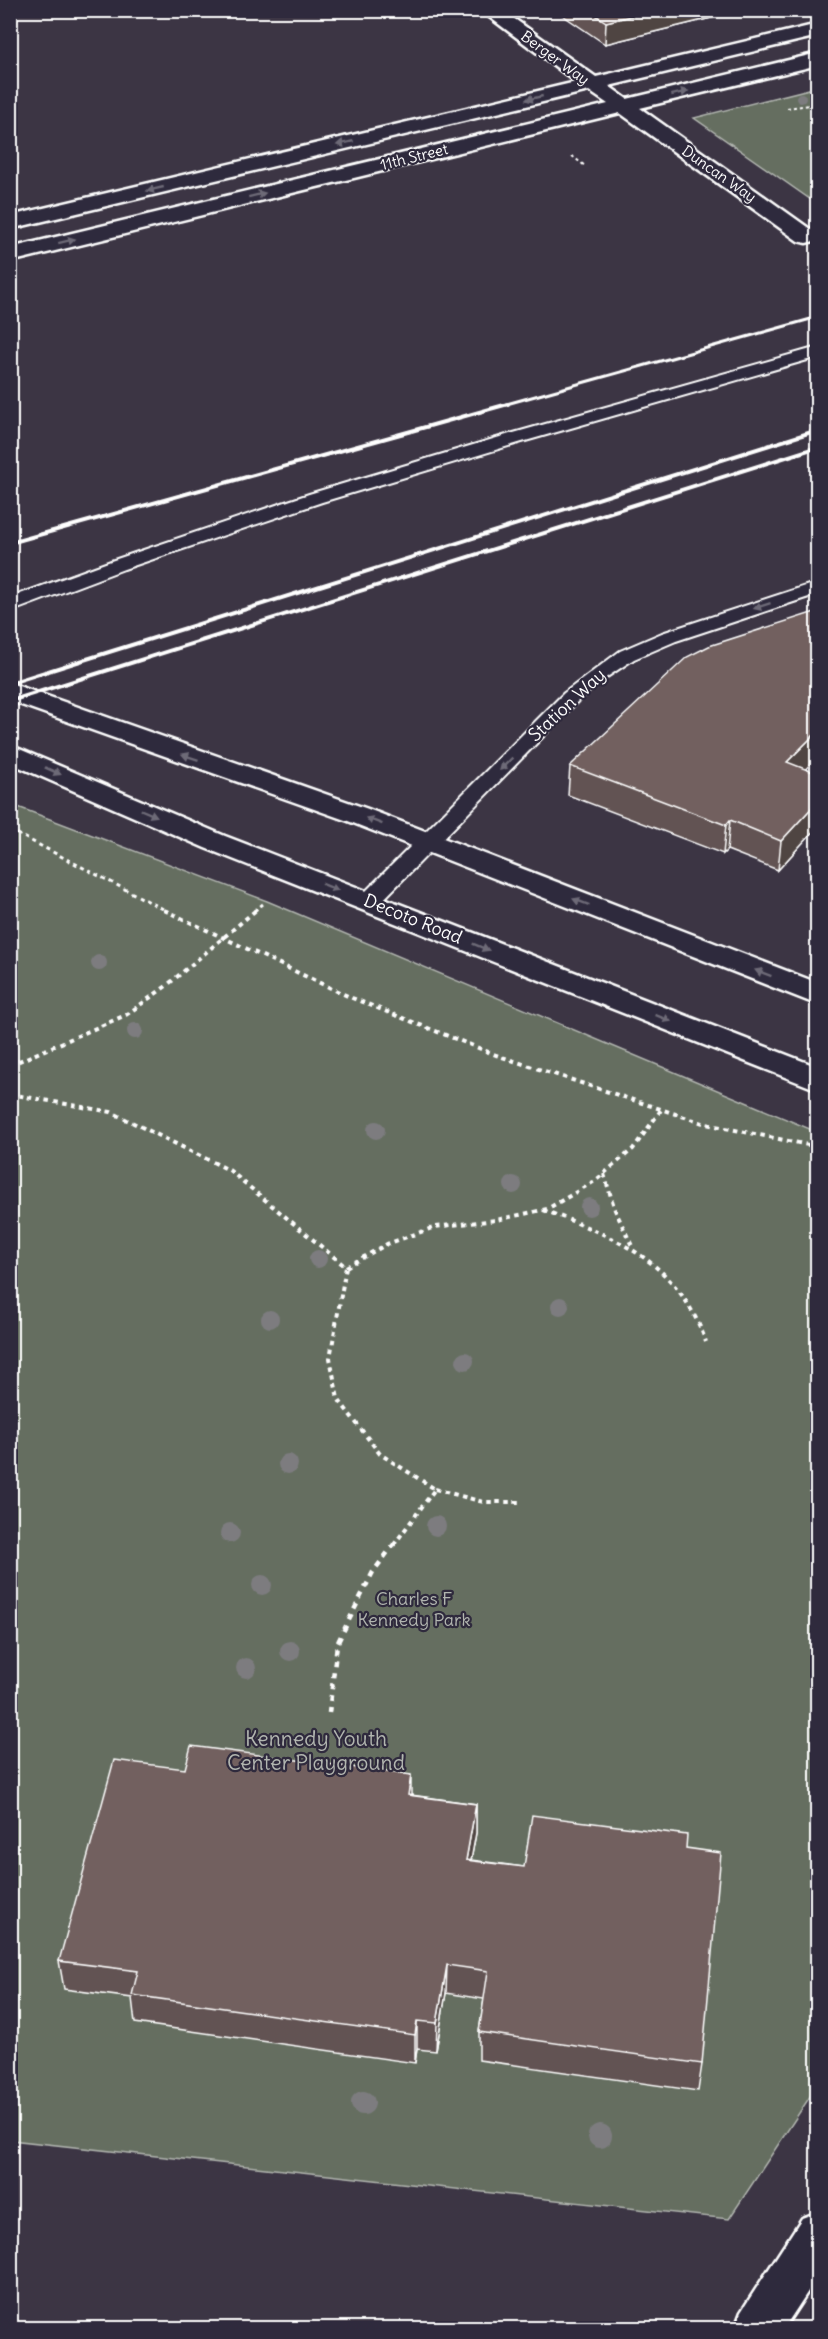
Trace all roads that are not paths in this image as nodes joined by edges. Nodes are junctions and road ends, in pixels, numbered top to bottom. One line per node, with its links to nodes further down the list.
1 (489, 10): 4 (street, Berger Way)
2 (818, 30): 4 (street, 11th Street)
3 (818, 59): 5 (street, 11th Street, one-way to 3)
4 (591, 84): 5 (street, Berger Way); 6 (street, 11th Street, one-way to 6)
5 (623, 106): 7 (street, Duncan Way); 8 (street, 11th Street, one-way to 5)
6 (10, 224)
7 (818, 233)
8 (10, 255)
9 (818, 352): 11 (lane)
10 (818, 588): 14 (lane, Station Way, one-way to 14)
11 (10, 606)
12 (10, 691): 14 (street, one-way to 12)
13 (10, 753): 15 (street, Decoto Road, one-way to 15)
14 (429, 843): 15 (lane, Station Way); 16 (street, one-way to 14)
15 (368, 902): 17 (street, Decoto Road, one-way to 17)
16 (818, 995)
17 (818, 1079)
18 (818, 2234): 19 (street)
19 (758, 2328)

